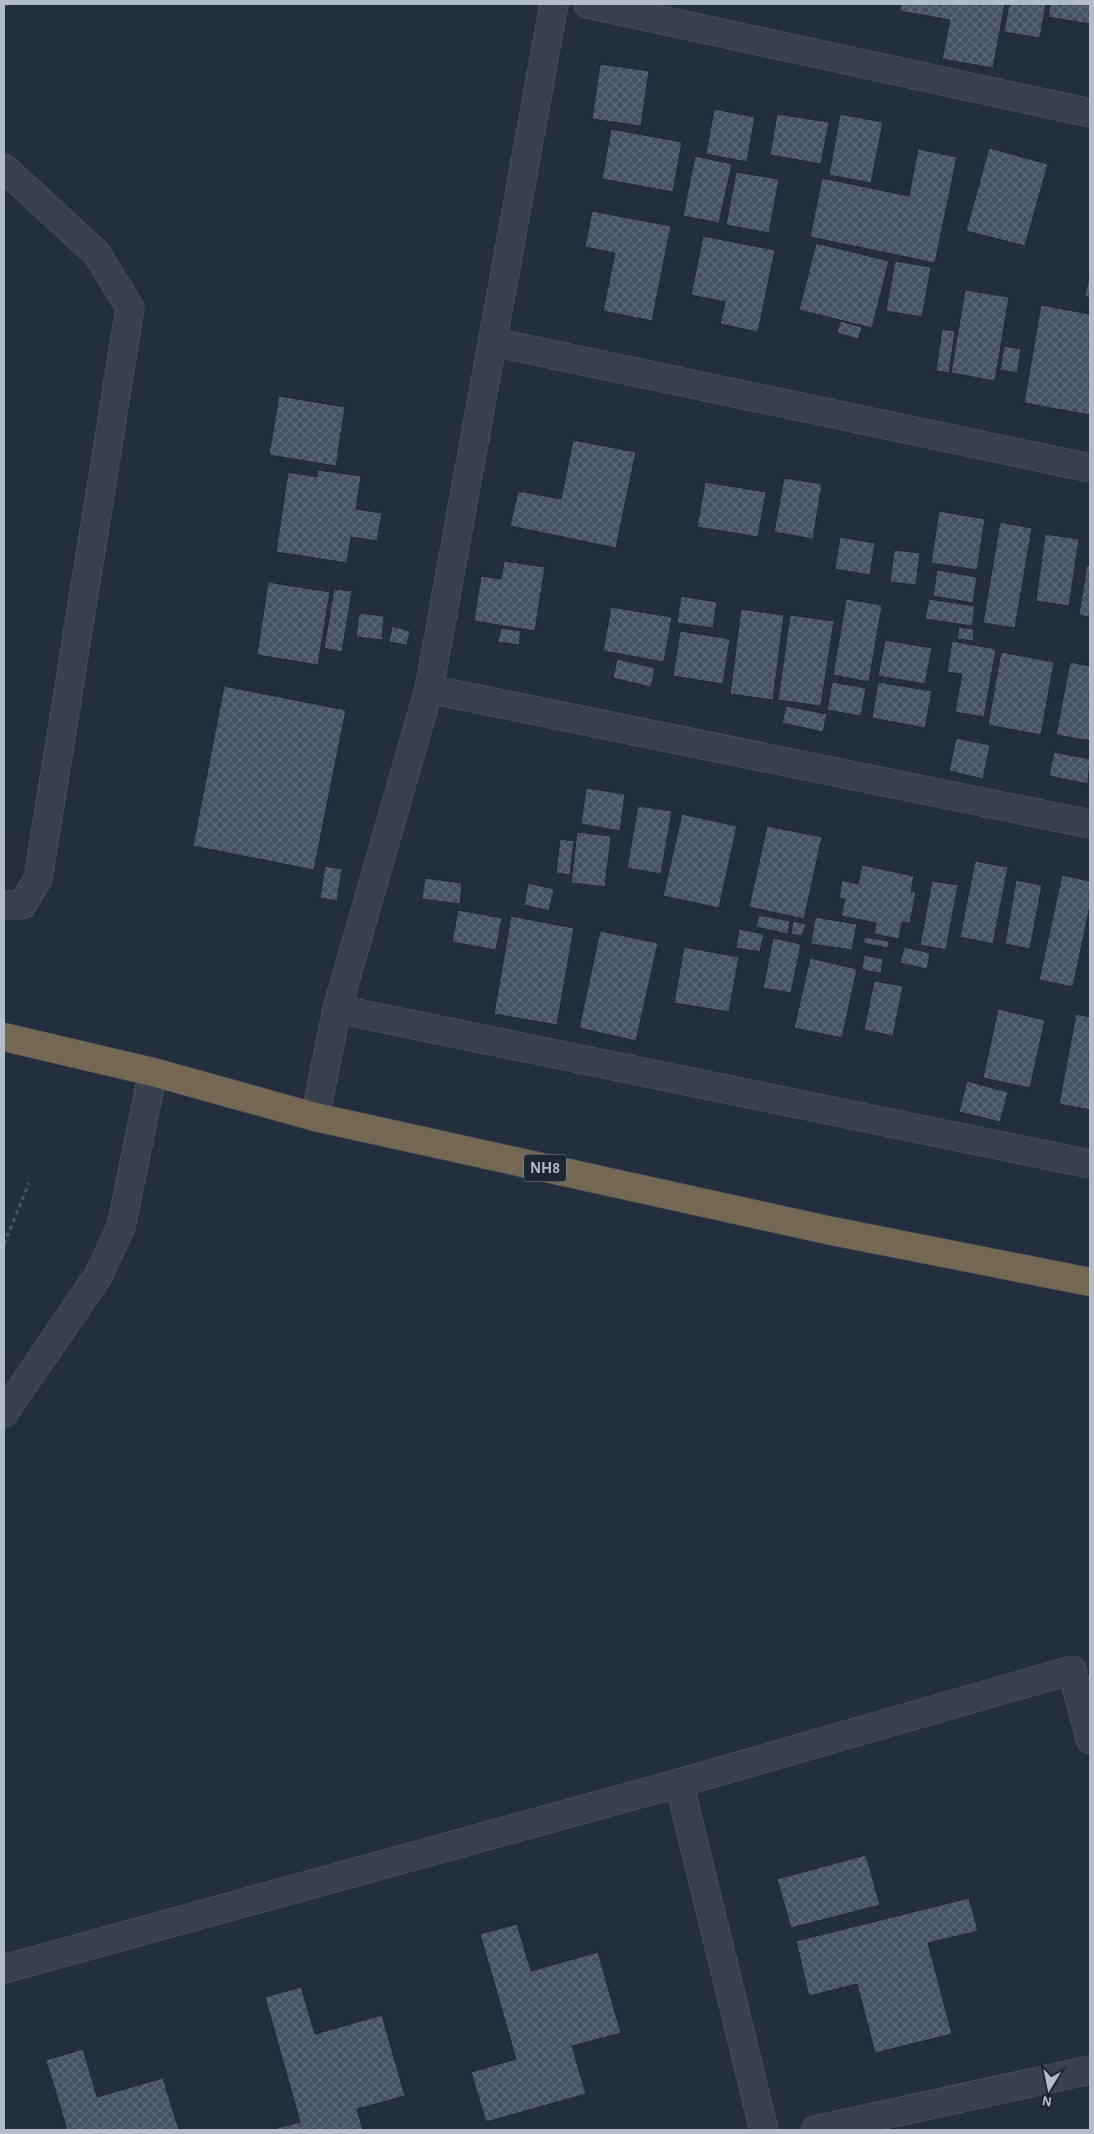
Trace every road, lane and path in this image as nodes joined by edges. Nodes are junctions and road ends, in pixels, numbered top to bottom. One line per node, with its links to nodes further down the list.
1 (554, 4): 5 (street)
2 (588, 4): 3 (street)
3 (1090, 113)
4 (4, 168): 9 (street)
5 (493, 342): 6 (street); 7 (street)
6 (1090, 468)
7 (429, 689): 8 (street); 10 (street)
8 (1090, 824)
9 (4, 905)
10 (337, 1009): 13 (street); 14 (street)
11 (4, 1037): 12 (highway, NH8)
12 (153, 1072): 13 (highway, NH8); 18 (street)
13 (316, 1117): 17 (highway, NH8)
14 (1090, 1164)
15 (29, 1183): 16 (path)
16 (4, 1244)
17 (1090, 1282)
18 (4, 1413)
19 (1090, 1739): 20 (street)
20 (679, 1783): 21 (street); 23 (street)
21 (4, 1969)
22 (1090, 2070): 24 (street)
23 (764, 2130)
24 (815, 2130)

